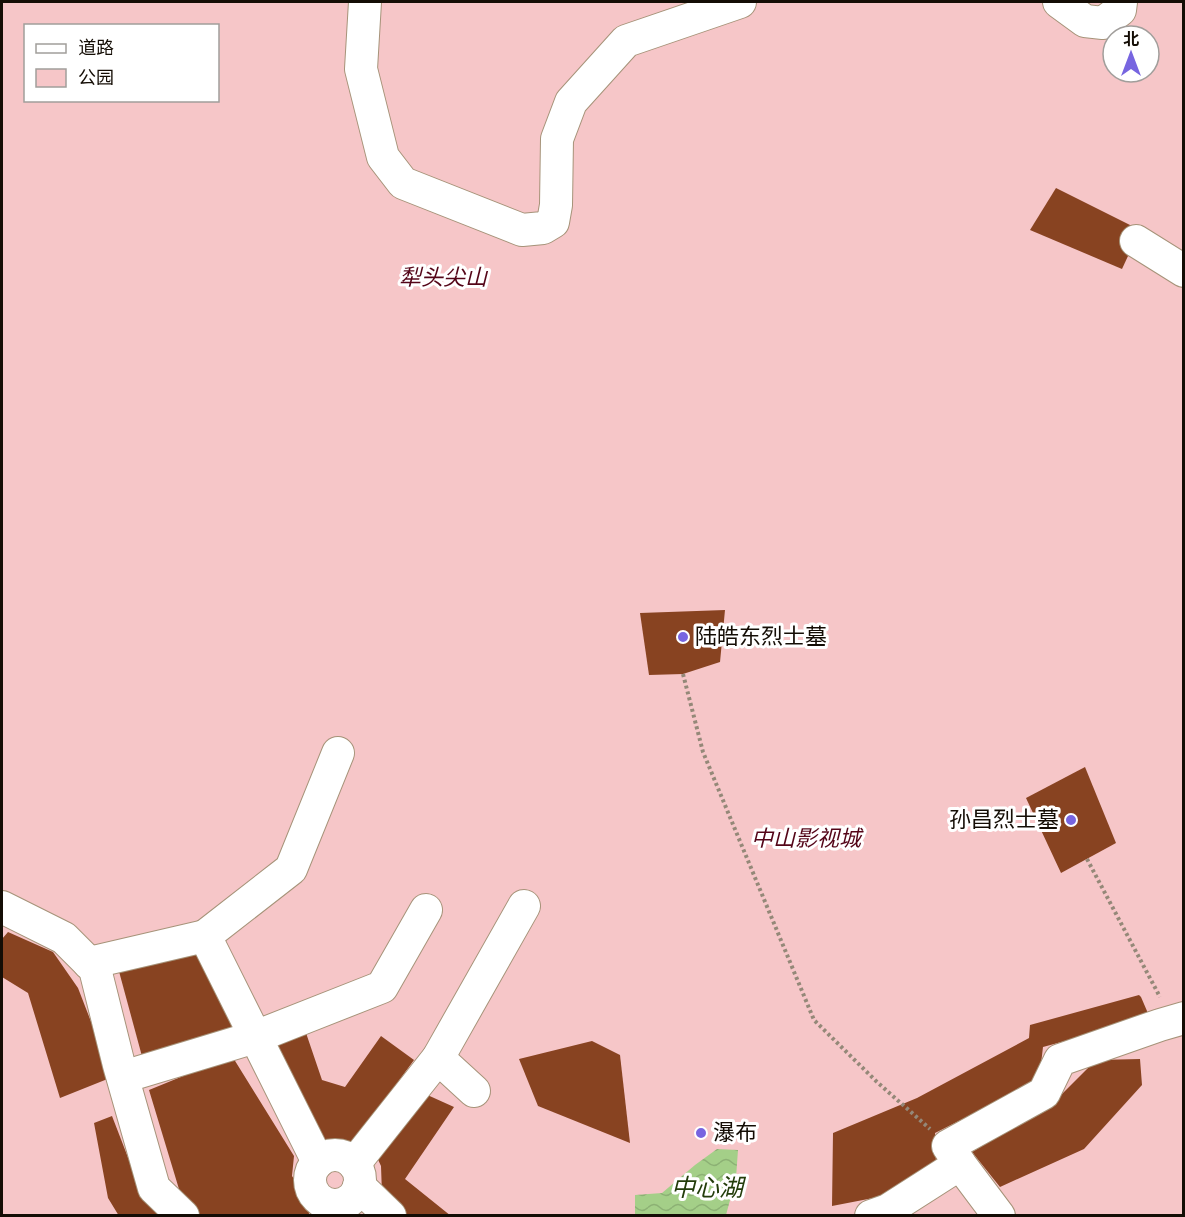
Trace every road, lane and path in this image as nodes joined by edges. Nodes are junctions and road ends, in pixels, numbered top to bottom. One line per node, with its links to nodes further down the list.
1 (365, 2): 2 (street)
2 (740, 2)
3 (1059, 2): 4 (street)
4 (1121, 2)
5 (1136, 241): 6 (street)
6 (1184, 271)
7 (683, 674): 20 (path)
8 (338, 753): 13 (street)
9 (1087, 859): 15 (path)
10 (524, 906): 17 (street)
11 (2, 907): 14 (street)
12 (426, 910): 16 (street)
13 (205, 936): 14 (street); 16 (street)
14 (89, 963): 18 (street)
15 (1178, 1020): 20 (street)
16 (255, 1037): 18 (street); 21 (street)
17 (438, 1058): 19 (street); 22 (street)
18 (123, 1077): 24 (street)
19 (474, 1091)
20 (954, 1155): 26 (street); 27 (street)
21 (318, 1162): 22 (street); 23 (street)
22 (357, 1175): 23 (street); 25 (street)
23 (317, 1208)
24 (183, 1215)
25 (390, 1215)
26 (871, 1215)
27 (999, 1215)

